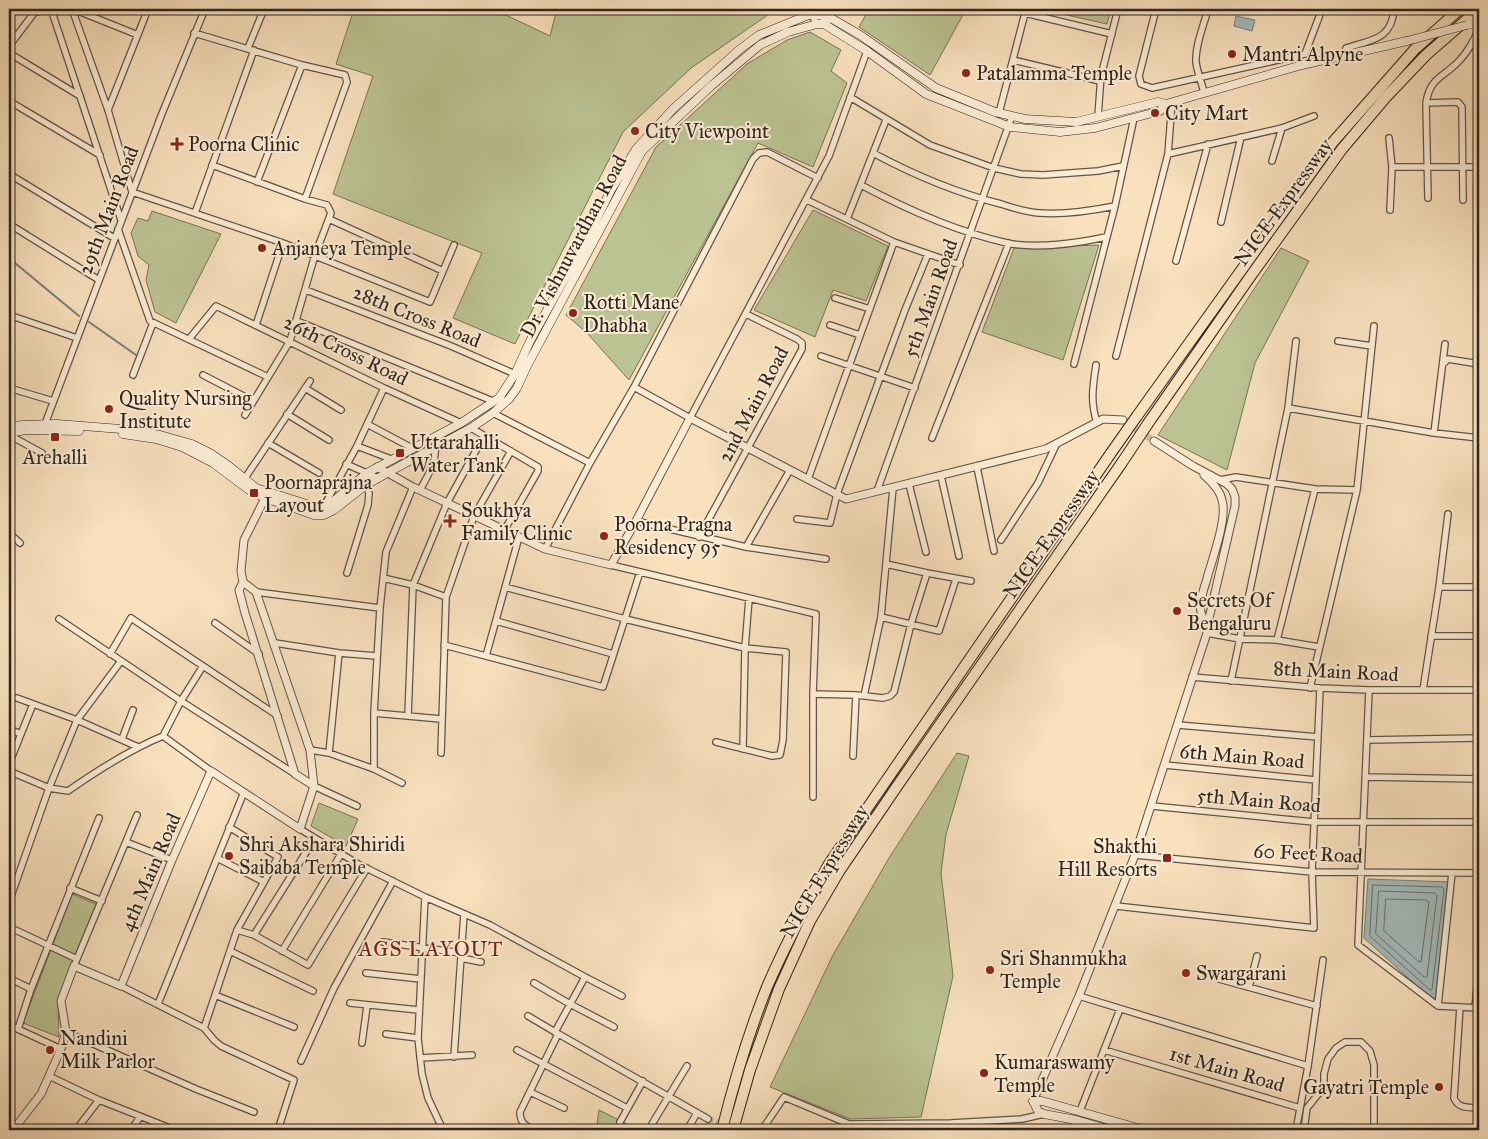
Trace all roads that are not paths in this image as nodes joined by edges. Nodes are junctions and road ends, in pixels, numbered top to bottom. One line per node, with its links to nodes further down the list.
1 (46, 9): 26 (street)
2 (51, 9): 38 (street)
3 (73, 9): 23 (street); 43 (street)
4 (148, 9): 23 (street)
5 (264, 9): 27 (street)
6 (802, 9): 16 (street)
7 (834, 9): 17 (street)
8 (1118, 9): 22 (street)
9 (1156, 9): 35 (street)
10 (1208, 9): 35 (street)
11 (1322, 9): 32 (street)
12 (1394, 9): 30 (street)
13 (1460, 9): 411 (highway, NICE Expressway, bridge)
14 (1479, 9): 412 (highway, NICE Expressway, bridge)
15 (202, 10): 21 (street, 29th Main Road)
16 (811, 14): 17 (main road); 19 (street); 123 (main road, Dr. Vishnuvardhan Road)
17 (829, 17): 19 (street); 44 (main road)
18 (1479, 22): 30 (main road, bridge)
19 (820, 24): 28 (main road); 139 (main road, Dr. Vishnuvardhan Road)
20 (1479, 28): 24 (street)
21 (194, 33): 27 (street); 70 (street, 29th Main Road)
22 (1112, 34): 31 (street); 36 (street)
23 (138, 35): 43 (street)
24 (1472, 41): 25 (street); 42 (street)
25 (1479, 44)
26 (9, 46)
27 (251, 49): 33 (street); 59 (street)
28 (867, 51): 39 (street); 50 (main road)
29 (9, 53): 38 (street)
30 (1344, 56): 34 (main road)
31 (1013, 60): 36 (street); 44 (street)
32 (1265, 64): 34 (street); 35 (street)
33 (302, 65): 68 (street); 72 (street)
34 (1270, 74): 37 (main road)
35 (1201, 78): 37 (street)
36 (1100, 81): 46 (street)
37 (1204, 93): 41 (main road)
38 (80, 96): 57 (street)
39 (850, 97): 49 (street); 67 (street)
40 (9, 101): 57 (street)
41 (1169, 103): 46 (main road); 48 (main road); 56 (street)
42 (1426, 103): 61 (street); 63 (street)
43 (108, 110): 70 (street)
44 (999, 113): 45 (main road)
45 (1012, 116): 46 (main road); 50 (street, 5th Main Road)
46 (1098, 116)
47 (1314, 116): 51 (street)
48 (1134, 118): 50 (main road); 60 (street)
49 (886, 120): 55 (street); 65 (street)
50 (1010, 127): 65 (street, 5th Main Road)
51 (1282, 128): 52 (street); 58 (street)
52 (1241, 137): 54 (street); 82 (street)
53 (1389, 138): 62 (street)
54 (1208, 144): 56 (street); 94 (street)
55 (874, 153): 69 (street); 74 (street)
56 (1168, 154): 117 (street)
57 (100, 156): 81 (street)
58 (1272, 161)
59 (212, 165): 68 (street); 78 (street)
60 (1123, 166): 65 (street); 76 (street)
61 (1427, 166): 62 (street); 63 (street); 71 (street)
62 (1392, 167): 77 (street)
63 (1462, 167): 64 (street); 75 (street)
64 (1479, 167)
65 (994, 168): 74 (street, 5th Main Road)
66 (9, 174): 87 (street)
67 (818, 178): 73 (street); 129 (street)
68 (257, 182): 72 (street)
69 (861, 185): 80 (street); 85 (street)
70 (132, 192): 78 (street); 81 (street, 29th Main Road)
71 (1428, 198)
72 (305, 199): 79 (street)
73 (807, 200): 80 (street); 102 (street)
74 (983, 200): 76 (street); 85 (street, 5th Main Road)
75 (1462, 200)
76 (1114, 206): 86 (street)
77 (1390, 210)
78 (195, 213): 88 (street)
79 (329, 219): 93 (street); 96 (street)
80 (847, 219): 89 (street)
81 (121, 220): 84 (street, 29th Main Road)
82 (1221, 222)
83 (9, 224): 97 (street)
84 (118, 229): 87 (street, 29th Main Road); 104 (street)
85 (971, 232): 90 (street); 95 (street, 5th Main Road)
86 (1106, 237): 90 (street); 118 (street)
87 (114, 238): 97 (street, 29th Main Road)
88 (283, 242): 93 (street); 106 (street)
89 (894, 242): 92 (street); 100 (street)
90 (1009, 243): 154 (street)
91 (454, 245): 96 (street)
92 (928, 254): 95 (street); 126 (street)
93 (315, 255): 96 (street); 98 (street)
94 (1176, 261)
95 (960, 265): 133 (street, 5th Main Road)
96 (443, 271)
97 (98, 280): 109 (street, 29th Main Road)
98 (306, 290): 103 (street); 123 (street, 28th Cross Road)
99 (835, 298): 100 (street)
100 (870, 309): 108 (street)
101 (9, 314): 109 (street)
102 (746, 314): 142 (street); 163 (street, 2nd Main Road)
103 (297, 321): 111 (street); 136 (street)
104 (153, 322): 110 (street); 124 (street)
105 (830, 324): 108 (street)
106 (256, 325): 110 (street, 26th Cross Road); 111 (street, 26th Cross Road)
107 (1374, 326): 115 (street)
108 (860, 334): 122 (street)
109 (77, 338): 134 (street, 29th Main Road)
110 (188, 340): 127 (street)
111 (290, 341): 127 (street); 132 (street, 26th Cross Road)
112 (1296, 341): 137 (street)
113 (1338, 341): 115 (street)
114 (1445, 344): 119 (street)
115 (1372, 346): 144 (street)
116 (822, 356): 122 (street)
117 (1116, 356)
118 (1074, 364)
119 (1444, 364): 120 (street); 151 (street)
120 (1479, 364)
121 (1096, 365): 146 (street)
122 (849, 366): 126 (street); 179 (street)
123 (515, 374): 136 (main road, Dr. Vishnuvardhan Road)
124 (133, 375)
125 (203, 375): 135 (street)
126 (880, 376): 133 (street); 189 (street)
127 (268, 377): 135 (street)
128 (310, 382): 131 (street)
129 (634, 387): 142 (street); 167 (street)
130 (9, 388): 134 (street)
131 (305, 388): 138 (street); 140 (street)
132 (384, 388): 145 (street, 26th Cross Road); 148 (street)
133 (915, 388): 188 (street, 5th Main Road)
134 (54, 401): 147 (street, 29th Main Road)
135 (253, 401): 141 (street)
136 (495, 402): 145 (main road, Dr. Vishnuvardhan Road)
137 (1288, 408): 144 (street); 181 (street)
138 (341, 410)
139 (493, 413): 150 (main road, Dr. Vishnuvardhan Road); 167 (street)
140 (287, 414): 156 (street); 158 (street)
141 (245, 415)
142 (690, 418): 163 (street); 196 (street)
143 (1123, 420): 146 (street)
144 (1364, 421): 151 (street); 187 (street)
145 (462, 422): 150 (main road); 162 (main road, Dr. Vishnuvardhan Road)
146 (1097, 422): 159 (street)
147 (45, 424): 149 (main road, Dr. Vishnuvardhan Road); 177 (main road, Dr. Vishnuvardhan Road)
148 (367, 424): 160 (street); 162 (street)
149 (9, 427)
150 (469, 429): 153 (street); 161 (main road, Dr. Vishnuvardhan Road)
151 (1434, 433): 155 (street)
152 (9, 434): 165 (street); 190 (main road, Dr. Vishnuvardhan Road)
153 (484, 436): 164 (street); 191 (street)
154 (932, 438)
155 (1479, 438)
156 (328, 440)
157 (1154, 440): 170 (street)
158 (268, 443): 173 (street); 177 (street)
159 (1057, 443): 169 (street); 201 (street)
160 (357, 446): 166 (street); 168 (street)
161 (435, 446): 175 (main road, Dr. Vishnuvardhan Road); 184 (street)
162 (412, 448): 166 (main road, Dr. Vishnuvardhan Road)
163 (748, 448): 172 (street); 200 (street, 2nd Main Road)
164 (511, 451): 194 (street); 197 (street)
165 (42, 453)
166 (391, 459): 171 (main road, Dr. Vishnuvardhan Road)
167 (590, 463): 204 (street)
168 (346, 464): 174 (street); 192 (street)
169 (977, 466): 176 (street); 205 (street)
170 (1192, 466): 180 (street); 233 (street)
171 (377, 467): 174 (main road, Dr. Vishnuvardhan Road); 175 (street)
172 (790, 470): 179 (street); 203 (street)
173 (319, 473)
174 (367, 473): 178 (street); 192 (main road, Dr. Vishnuvardhan Road)
175 (387, 473): 178 (main road, Dr. Vishnuvardhan Road); 184 (street)
176 (941, 476): 182 (street); 207 (street)
177 (245, 478): 190 (main road, Dr. Vishnuvardhan Road)
178 (378, 478): 183 (main road, Dr. Vishnuvardhan Road)
179 (808, 479): 189 (street)
180 (1220, 480): 181 (street); 233 (street)
181 (1274, 483): 186 (street); 236 (street)
182 (909, 484): 185 (street); 206 (street)
183 (366, 485): 190 (main road, Dr. Vishnuvardhan Road); 212 (street)
184 (417, 488): 191 (street); 215 (street)
185 (893, 488): 188 (street); 209 (street)
186 (1315, 489): 187 (street); 237 (street)
187 (1357, 490): 240 (street)
188 (877, 491): 189 (street)
189 (837, 494): 195 (street)
190 (267, 495): 192 (main road, Dr. Vishnuvardhan Road); 217 (street)
191 (447, 503): 194 (street); 219 (street)
192 (324, 506)
193 (1448, 514): 220 (street)
194 (474, 516): 197 (street); 224 (street)
195 (797, 519)
196 (636, 521): 200 (street); 210 (street)
197 (504, 530): 199 (street)
198 (9, 533): 202 (street)
199 (519, 537): 204 (street); 221 (street)
200 (699, 537): 203 (street)
201 (1001, 540)
202 (20, 542)
203 (746, 547): 208 (street)
204 (545, 549): 210 (street)
205 (994, 551)
206 (926, 552)
207 (959, 556)
208 (826, 559)
209 (886, 564): 213 (street); 227 (street)
210 (611, 565): 211 (street)
211 (640, 572): 225 (street); 229 (street)
212 (347, 573)
213 (927, 573): 216 (street); 232 (street)
214 (1479, 575): 222 (street)
215 (383, 578): 219 (street); 226 (street)
216 (956, 579): 218 (street); 232 (street)
217 (243, 582): 223 (street); 244 (street)
218 (971, 582)
219 (413, 585): 224 (street); 266 (street)
220 (1439, 586): 222 (street); 234 (street)
221 (505, 587): 229 (street); 230 (street)
222 (1478, 587)
223 (256, 592): 226 (street); 238 (street)
224 (446, 597): 239 (street)
225 (749, 599): 241 (street); 257 (street)
226 (380, 608): 246 (street)
227 (881, 617): 232 (street); 259 (street)
228 (59, 619): 243 (street)
229 (625, 619): 241 (street); 245 (street)
230 (496, 621): 245 (street); 247 (street)
231 (214, 624): 244 (street)
232 (911, 624): 259 (street)
233 (1207, 630): 236 (street); 250 (street)
234 (1431, 636): 235 (street); 255 (street)
235 (1479, 636)
236 (1240, 638): 237 (street); 251 (street)
237 (1277, 640): 240 (street)
238 (275, 643): 242 (street); 280 (street)
239 (444, 645): 247 (street); 267 (street)
240 (1319, 647): 252 (street)
241 (745, 648): 279 (street); 279 (street)
242 (339, 653): 246 (street); 281 (street)
243 (110, 654): 248 (street); 249 (street)
244 (259, 654): 265 (street)
245 (613, 654): 247 (street)
246 (377, 656): 264 (street)
247 (486, 656)
248 (121, 661): 261 (street); 268 (street)
249 (203, 666): 261 (street); 265 (street)
250 (1192, 677): 251 (street, 8th Main Road); 269 (street)
251 (1231, 681): 252 (street, 8th Main Road)
252 (1310, 688): 253 (street, 8th Main Road)
253 (1320, 688): 254 (street, 8th Main Road); 273 (street)
254 (1369, 690): 255 (street, 8th Main Road); 276 (street)
255 (1423, 690): 256 (street, 8th Main Road)
256 (1479, 690)
257 (813, 694): 258 (street); 297 (street)
258 (856, 695): 259 (street); 283 (street)
259 (864, 696)
260 (17, 698): 262 (street)
261 (181, 701): 272 (street); 289 (street)
262 (33, 704): 268 (street); 271 (street)
263 (133, 710): 275 (street)
264 (374, 713): 266 (street); 286 (street)
265 (278, 716): 289 (street)
266 (408, 716): 267 (street)
267 (441, 719): 282 (street)
268 (77, 720): 275 (street); 295 (street)
269 (1178, 725): 273 (street); 285 (street)
270 (9, 729): 271 (street)
271 (21, 734): 284 (street)
272 (163, 736): 278 (street); 288 (street)
273 (1318, 737): 292 (street)
274 (1479, 738): 276 (street)
275 (122, 740): 278 (street)
276 (1367, 740): 290 (street)
277 (716, 742): 279 (street)
278 (138, 747): 295 (street)
279 (743, 749)
280 (310, 750): 281 (street); 294 (street)
281 (329, 753): 286 (street)
282 (441, 753)
283 (853, 756)
284 (9, 764)
285 (1165, 766): 292 (street, 6th Main Road); 299 (street)
286 (374, 769): 293 (street)
287 (9, 771): 295 (street)
288 (211, 771): 296 (street); 312 (street, 4th Main Road)
289 (296, 774): 294 (street)
290 (1366, 777): 291 (street); 304 (street)
291 (1479, 779)
292 (1316, 780): 302 (street)
293 (402, 783)
294 (314, 786): 298 (street); 306 (street)
295 (49, 788): 323 (street)
296 (244, 792): 305 (street); 306 (street)
297 (813, 797)
298 (357, 806)
299 (1152, 806): 302 (street, 5th Main Road); 310 (street)
300 (137, 815): 308 (street)
301 (99, 818): 320 (street)
302 (1314, 822): 304 (street, 5th Main Road); 314 (street)
303 (1479, 822): 304 (street, 5th Main Road)
304 (1363, 823): 315 (street)
305 (229, 827): 311 (street); 319 (street)
306 (300, 829): 307 (street)
307 (315, 838): 309 (street); 328 (street)
308 (126, 842): 312 (street); 322 (street)
309 (341, 854): 313 (street); 333 (street)
310 (1135, 856): 314 (street, 60 Feet Road); 324 (street)
311 (216, 858): 319 (street); 354 (street)
312 (172, 860): 346 (street, 4th Main Road)
313 (367, 868): 318 (street); 333 (street)
314 (1312, 872): 315 (street, 60 Feet Road); 324 (street)
315 (1362, 872): 316 (street, 60 Feet Road); 358 (street)
316 (1452, 873): 317 (street, 60 Feet Road); 358 (street)
317 (1479, 873)
318 (393, 881): 321 (street); 380 (street)
319 (264, 882): 327 (street)
320 (70, 888): 322 (street); 330 (street)
321 (425, 897): 325 (street); 331 (street)
322 (102, 901): 337 (street)
323 (9, 902)
324 (1116, 906): 352 (street)
325 (464, 914): 334 (street); 341 (street)
326 (9, 927): 330 (street)
327 (237, 930): 328 (street); 332 (street)
328 (254, 935): 333 (street)
329 (383, 942): 331 (street)
330 (47, 946): 337 (street); 348 (street)
331 (423, 948): 334 (street); 343 (street)
332 (230, 951): 349 (street); 350 (street)
333 (282, 951)
334 (461, 956): 338 (street); 378 (street)
335 (1257, 956): 347 (street)
336 (1323, 960): 357 (street, 1st Main Road)
337 (76, 962): 346 (street); 369 (street)
338 (481, 962)
339 (1479, 966): 360 (street)
340 (366, 973): 343 (street)
341 (585, 977): 351 (street); 355 (street)
342 (9, 978): 348 (street)
343 (421, 979): 362 (street)
344 (1219, 979): 347 (street)
345 (534, 983): 355 (street)
346 (121, 986): 354 (street)
347 (1249, 986): 357 (street)
348 (31, 989): 368 (street)
349 (313, 991)
350 (215, 995): 365 (street); 367 (street)
351 (622, 996)
352 (1079, 996): 361 (street); 389 (street)
353 (350, 1003): 356 (street)
354 (158, 1004): 367 (street)
355 (570, 1004): 366 (street); 370 (street)
356 (367, 1006): 362 (street); 373 (street)
357 (1317, 1006): 383 (street, 1st Main Road)
358 (1438, 1006): 359 (street)
359 (1460, 1007): 360 (street); 393 (street)
360 (1477, 1008)
361 (1120, 1009): 376 (street); 383 (street)
362 (419, 1010): 372 (street)
363 (528, 1016): 370 (street)
364 (9, 1025): 368 (street)
365 (294, 1027)
366 (614, 1027)
367 (204, 1028): 407 (street)
368 (18, 1029): 374 (street)
369 (66, 1032): 374 (street); 395 (street)
370 (556, 1033): 381 (street); 385 (street)
371 (386, 1034): 372 (street)
372 (418, 1038): 379 (street)
373 (362, 1043)
374 (61, 1049): 384 (street)
375 (517, 1050): 381 (street)
376 (1104, 1050): 392 (street, 1st Main Road); 394 (street)
377 (472, 1056): 378 (street)
378 (454, 1057): 379 (street)
379 (420, 1058): 408 (street)
380 (301, 1061)
381 (544, 1064): 386 (street); 391 (street)
382 (687, 1066): 387 (street)
383 (1308, 1066): 392 (street, 1st Main Road)
384 (49, 1076): 388 (street); 403 (street)
385 (643, 1082): 387 (street); 391 (street)
386 (530, 1092): 390 (street); 409 (street)
387 (669, 1096): 396 (street); 402 (street)
388 (99, 1100): 398 (street); 404 (street)
389 (1033, 1102): 394 (main road); 397 (main road)
390 (564, 1108)
391 (627, 1108): 401 (street)
392 (1300, 1108): 417 (street)
393 (1479, 1108)
394 (1080, 1111): 416 (main road)
395 (254, 1112)
396 (698, 1113): 399 (street); 410 (street)
397 (1044, 1114): 400 (main road); 413 (street)
398 (140, 1117): 405 (street); 406 (street)
399 (708, 1119)
400 (1076, 1120): 414 (street); 415 (main road)
401 (620, 1122)
402 (652, 1124)
403 (13, 1130)
404 (76, 1130)
405 (131, 1130)
406 (175, 1130)
407 (278, 1130)
408 (443, 1130)
409 (533, 1130)
410 (687, 1130)
411 (722, 1130)
412 (733, 1130)
413 (762, 1130)
414 (1072, 1130)
415 (1110, 1130)
416 (1146, 1130)
417 (1296, 1130)
418 (1304, 1130): 419 (street)
419 (1374, 1130)

